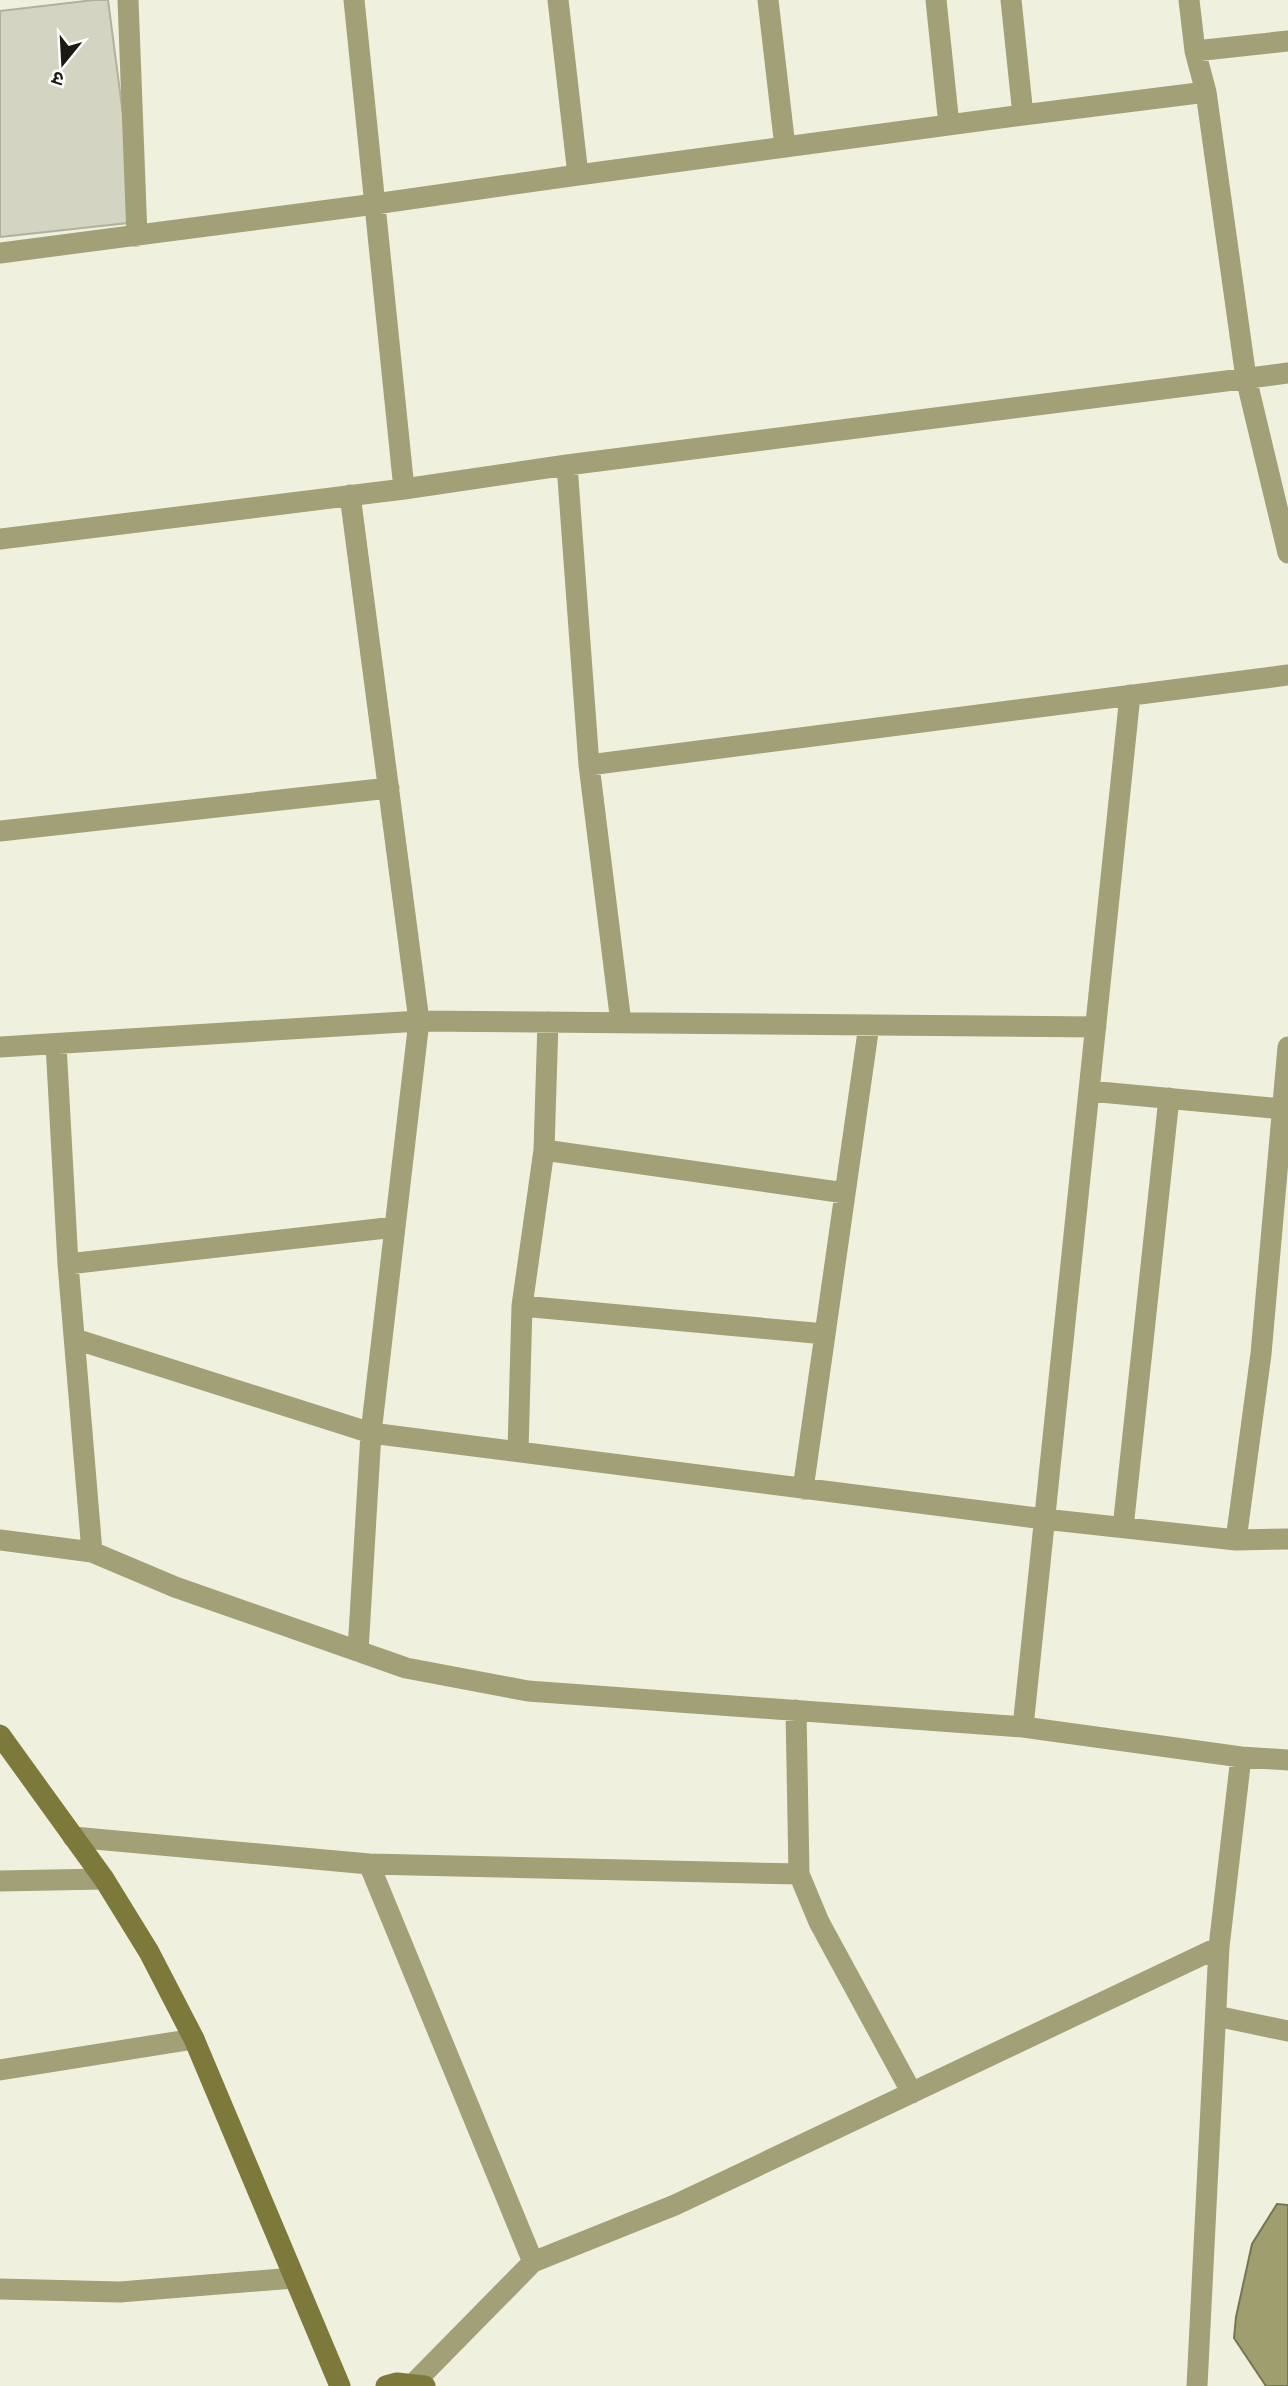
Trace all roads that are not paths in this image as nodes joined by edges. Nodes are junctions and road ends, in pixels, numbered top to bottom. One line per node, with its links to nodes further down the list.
1 (128, 0): 16 (street)
2 (354, 0): 15 (street)
3 (558, 0): 14 (street)
4 (768, 0): 13 (street)
5 (936, 0): 12 (street)
6 (1011, 0): 11 (street)
7 (1189, 0): 9 (street)
8 (1288, 41): 9 (street)
9 (1195, 51): 10 (street)
10 (1206, 92): 11 (street); 19 (street)
11 (1023, 115): 12 (street)
12 (948, 125): 13 (street)
13 (785, 148): 14 (street)
14 (578, 175): 15 (street)
15 (375, 204): 16 (street); 21 (street)
16 (137, 236): 17 (street)
17 (0, 253)
18 (1288, 373): 19 (street)
19 (1246, 378): 20 (street); 24 (street)
20 (568, 465): 21 (street); 27 (street)
21 (404, 489): 22 (street)
22 (350, 495): 23 (street); 28 (street)
23 (0, 539)
24 (1288, 553)
25 (1288, 675): 26 (street)
26 (1130, 695): 27 (street); 34 (street)
27 (589, 765): 32 (street)
28 (388, 788): 29 (street); 30 (street)
29 (0, 831)
30 (419, 1021): 31 (street); 35 (street); 43 (street)
31 (548, 1022): 32 (street); 41 (street)
32 (621, 1023): 33 (street)
33 (869, 1025): 34 (street); 42 (street)
34 (1096, 1027): 38 (street)
35 (56, 1044): 36 (street); 44 (street)
36 (0, 1047)
37 (1288, 1047): 40 (street)
38 (1090, 1091): 39 (street); 51 (street)
39 (1169, 1098): 40 (street); 52 (street)
40 (1283, 1109): 55 (street)
41 (544, 1150): 42 (street); 45 (street)
42 (845, 1193): 46 (street)
43 (395, 1227): 44 (street); 48 (street)
44 (68, 1264): 47 (street)
45 (522, 1306): 46 (street); 49 (street)
46 (825, 1334): 50 (street)
47 (75, 1339): 48 (street); 56 (street)
48 (371, 1433): 49 (street); 57 (street)
49 (517, 1451): 50 (street)
50 (803, 1489): 51 (street)
51 (1044, 1519): 52 (street); 59 (street)
52 (1123, 1528): 55 (street)
53 (1288, 1539): 55 (street)
54 (0, 1540): 56 (street)
55 (1236, 1540)
56 (92, 1552): 57 (street)
57 (358, 1651): 58 (street)
58 (796, 1710): 59 (street); 65 (street)
59 (1023, 1727): 61 (street)
60 (0, 1735): 63 (street)
61 (1241, 1757): 62 (street); 68 (street)
62 (1288, 1760)
63 (73, 1837): 64 (street); 66 (street)
64 (369, 1864): 65 (street); 74 (street)
65 (799, 1874): 73 (street)
66 (104, 1879): 67 (street); 71 (street)
67 (0, 1881)
68 (1219, 1947): 69 (street); 73 (street)
69 (1216, 2016): 70 (street); 80 (street)
70 (1288, 2031)
71 (194, 2039): 72 (street); 75 (street)
72 (0, 2070)
73 (912, 2093): 74 (street)
74 (533, 2262): 77 (street)
75 (295, 2278): 76 (street); 78 (street)
76 (0, 2289)
77 (418, 2385): 79 (street)
78 (340, 2386)
79 (386, 2386)
80 (1197, 2386)

